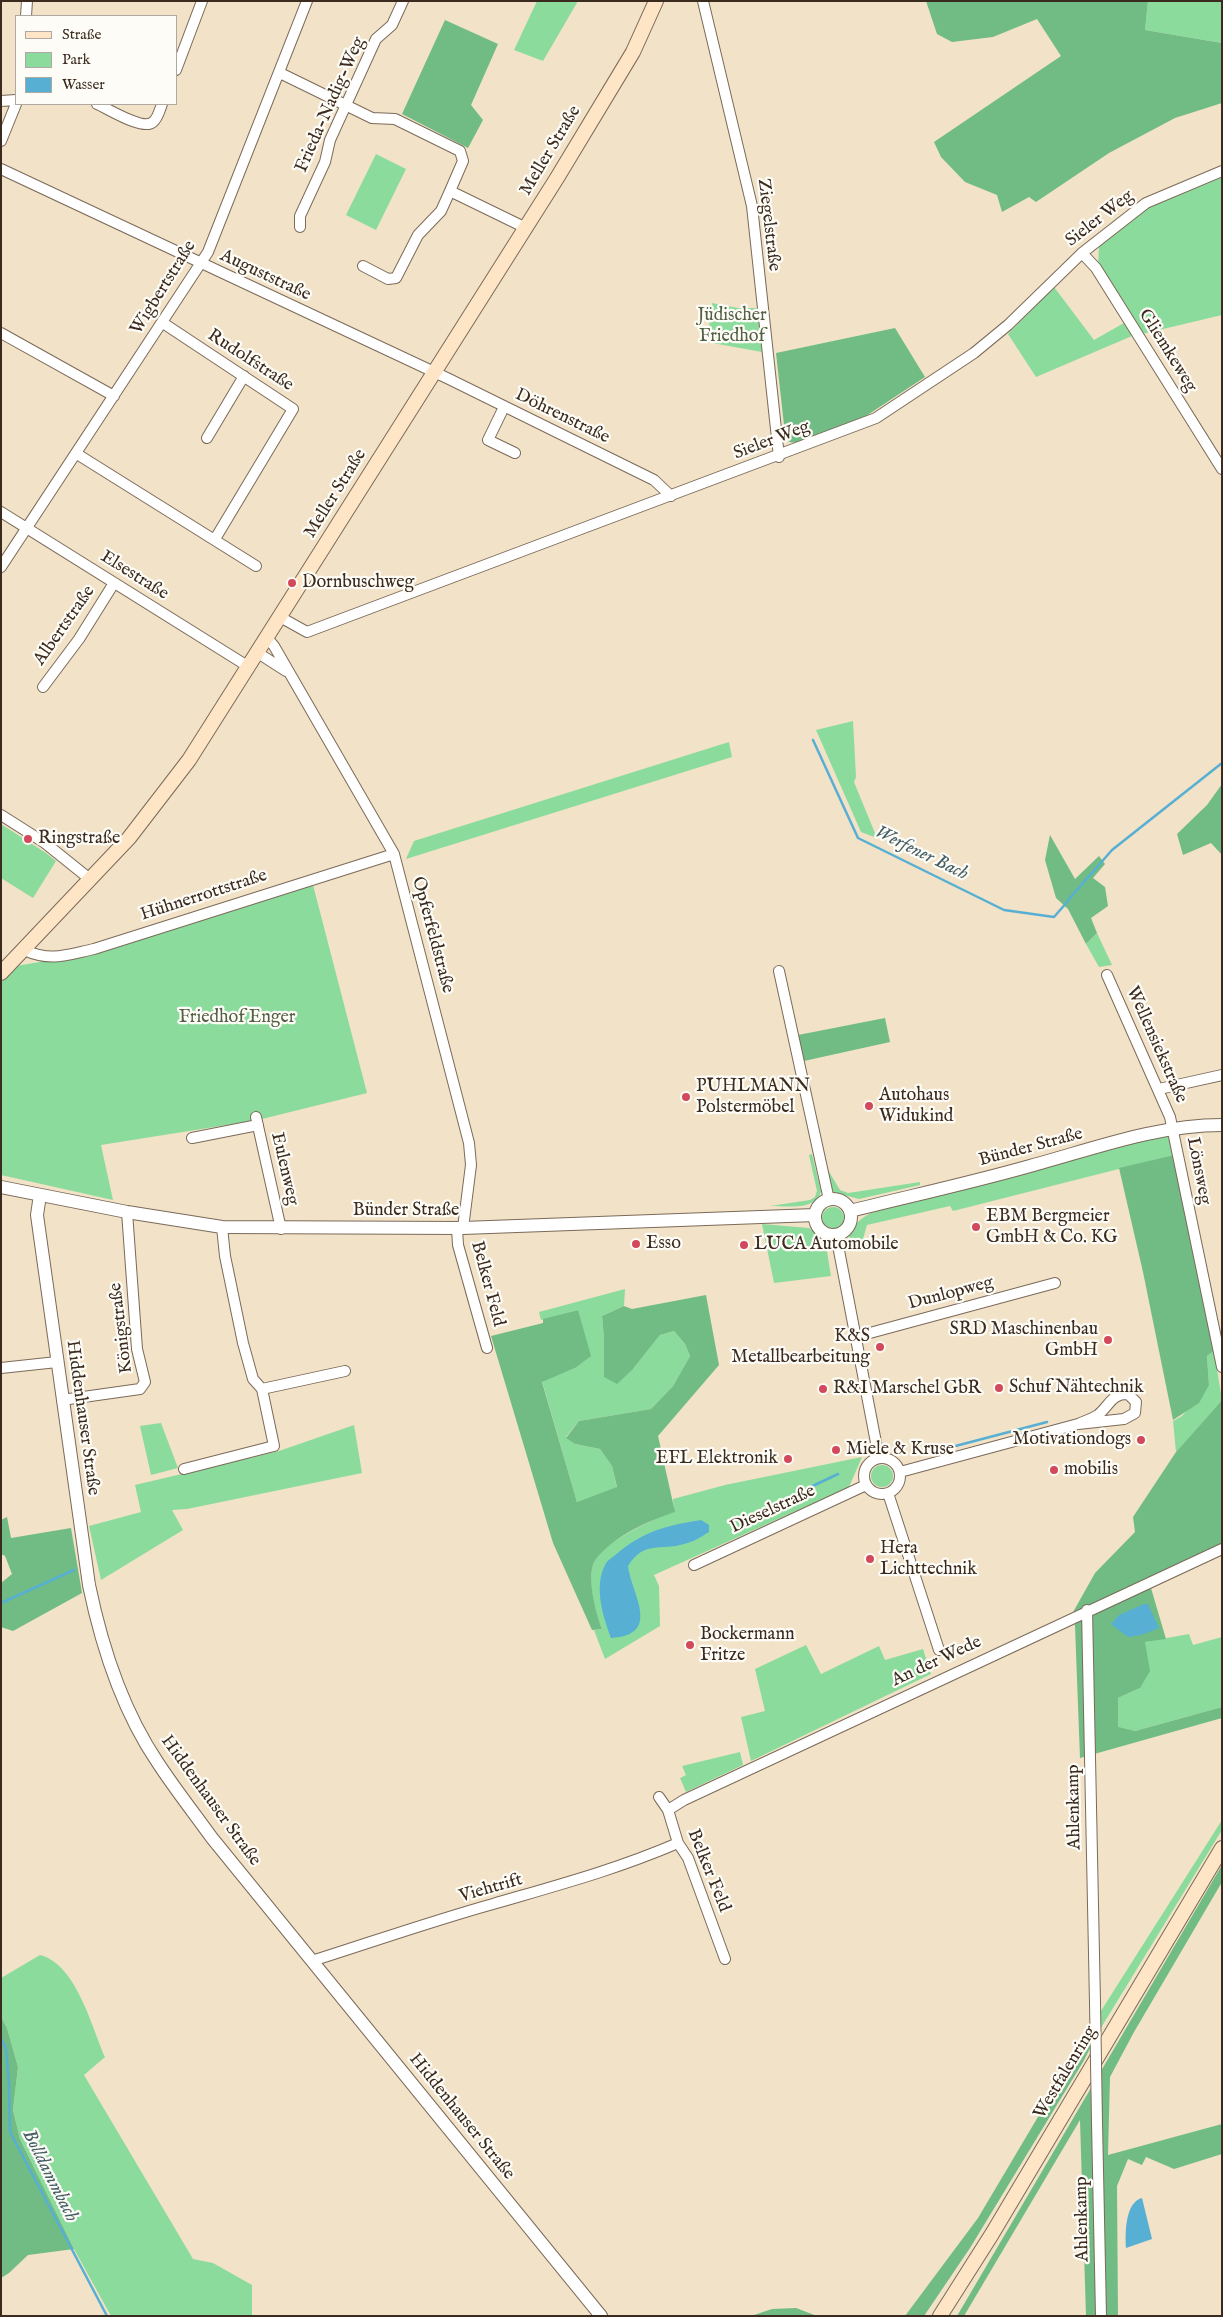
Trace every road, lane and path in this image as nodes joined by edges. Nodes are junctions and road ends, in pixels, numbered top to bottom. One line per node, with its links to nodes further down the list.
1 (26, 1): 7 (street)
2 (202, 1): 8 (street)
3 (307, 1): 9 (street, Wigbertstraße)
4 (404, 1): 15 (street, Frieda-Nadig-Weg)
5 (656, 1): 21 (main road, Meller Straße)
6 (703, 1): 34 (street, Ziegelstraße)
7 (26, 15)
8 (178, 65)
9 (280, 73): 15 (street); 23 (street, Wigbertstraße)
10 (1, 101): 11 (street)
11 (15, 102)
12 (15, 105): 16 (street)
13 (99, 105): 14 (street)
14 (162, 105)
15 (346, 106): 19 (street); 20 (street, Frieda-Nadig-Weg)
16 (1, 141)
17 (1, 169): 23 (street, Auguststraße)
18 (1222, 171): 22 (street, Sieler Weg)
19 (450, 191): 21 (street); 24 (street)
20 (300, 227)
21 (526, 228): 27 (main road, Meller Straße)
22 (1082, 253): 34 (street, Sieler Weg); 35 (street, Gliemkeweg)
23 (200, 264): 25 (street, Wigbertstraße); 27 (street, Auguststraße)
24 (363, 266)
25 (163, 323): 28 (street, Rudolfstraße); 29 (street, Wigbertstraße)
26 (1, 334): 29 (street)
27 (434, 374): 30 (street, Döhrenstraße); 43 (main road, Meller Straße)
28 (244, 376): 31 (street); 39 (street, Rudolfstraße)
29 (114, 396): 33 (street, Wigbertstraße)
30 (504, 407): 32 (street); 36 (street, Döhrenstraße)
31 (207, 438)
32 (515, 453)
33 (77, 454): 38 (street, Wigbertstraße); 39 (street)
34 (779, 456): 36 (street, Sieler Weg)
35 (1222, 469)
36 (671, 496): 43 (street, Sieler Weg)
37 (1, 512): 38 (street, Elsestraße)
38 (27, 528): 41 (street, Wigbertstraße); 42 (street, Elsestraße)
39 (215, 539): 40 (street)
40 (256, 566)
41 (1, 567)
42 (114, 583): 46 (street, Elsestraße); 48 (street, Albertstraße)
43 (280, 617): 44 (main road, Meller Straße)
44 (267, 638): 45 (main road, Meller Straße); 47 (street, Opferfeldstraße)
45 (258, 653): 46 (main road, Meller Straße); 47 (street, Opferfeldstraße)
46 (249, 667): 51 (main road, Meller Straße)
47 (289, 673): 50 (street, Opferfeldstraße)
48 (43, 687)
49 (1, 815): 51 (street)
50 (394, 854): 52 (street, Hühnerrottstraße); 68 (street, Opferfeldstraße)
51 (91, 880): 52 (main road, Meller Straße)
52 (24, 950): 53 (main road, Meller Straße)
53 (3, 970)
54 (779, 971): 63 (street)
55 (1107, 975): 57 (street, Wellensiekstraße)
56 (1222, 1075): 57 (street)
57 (1158, 1089): 59 (street, Wellensiekstraße)
58 (1222, 1125): 59 (street, Bünder Straße)
59 (1173, 1129): 64 (street, Bünder Straße); 75 (street, Lönsweg)
60 (192, 1138): 69 (street, Eulenweg)
61 (1, 1187): 62 (street, Bünder Straße)
62 (40, 1195): 65 (street, Bünder Straße); 74 (street, Hiddenhauser Straße)
63 (829, 1200): 64 (street); 66 (street)
64 (850, 1211): 70 (street)
65 (127, 1212): 67 (street, Bünder Straße); 79 (street, Königstraße)
66 (815, 1215): 68 (street, Bünder Straße); 70 (street)
67 (222, 1227): 69 (street, Bünder Straße); 78 (street)
68 (460, 1228): 69 (street, Bünder Straße); 73 (street, Belker Feld)
69 (281, 1229)
70 (836, 1235): 72 (street)
71 (1055, 1283): 72 (street, Dunlopweg)
72 (854, 1337): 81 (street)
73 (487, 1348)
74 (57, 1362): 76 (street); 79 (street, Hiddenhauser Straße)
75 (1222, 1367)
76 (1, 1368)
77 (345, 1371): 78 (street)
78 (262, 1389): 82 (street)
79 (62, 1400): 95 (street, Hiddenhauser Straße)
80 (1078, 1424): 80 (street); 83 (street)
81 (879, 1458): 83 (street); 84 (street)
82 (184, 1469)
83 (900, 1472): 85 (street)
84 (866, 1484): 85 (street); 87 (street, Dieselstraße)
85 (888, 1494): 89 (street)
86 (1222, 1549): 88 (street, An der Wede)
87 (694, 1565)
88 (1087, 1610): 91 (street, An der Wede); 98 (street, Ahlenkamp, bridge)
89 (939, 1650)
90 (659, 1797): 91 (street, Belker Feld)
91 (668, 1810): 92 (street, Belker Feld)
92 (678, 1843): 94 (street, Belker Feld); 95 (street, Viehtrift)
93 (1222, 1848): 97 (main road, Westfalenring)
94 (725, 1958)
95 (312, 1961): 96 (street, Hiddenhauser Straße)
96 (601, 2316)
97 (940, 2316)
98 (1101, 2316)

